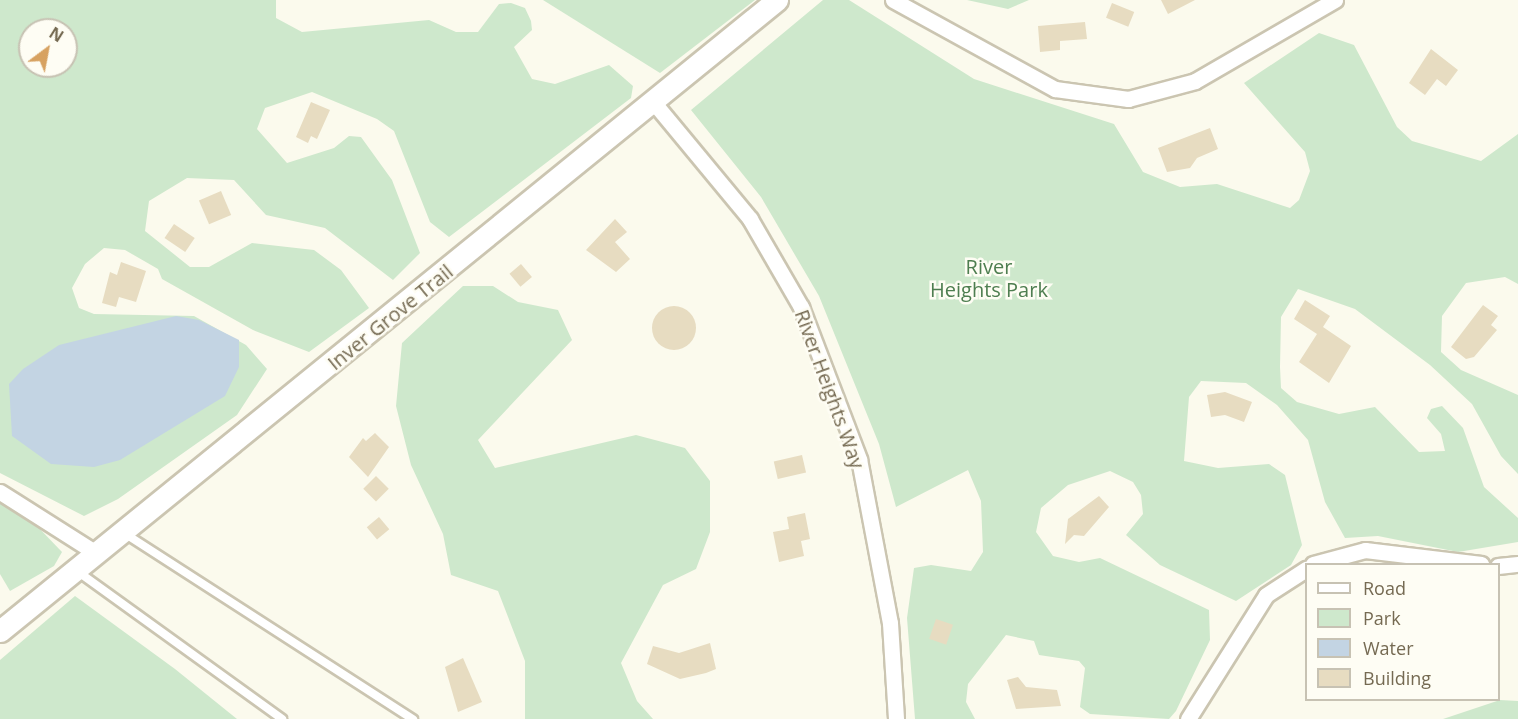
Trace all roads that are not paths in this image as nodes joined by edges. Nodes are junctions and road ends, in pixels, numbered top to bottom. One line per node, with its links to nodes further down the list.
1 (777, 0): 4 (street, Inver Grove Trail)
2 (893, 0): 3 (street)
3 (1335, 0)
4 (655, 104): 6 (street, Inver Grove Trail); 17 (street, River Heights Way)
5 (0, 492): 7 (street)
6 (122, 532): 7 (street, Inver Grove Trail); 16 (lane)
7 (96, 553): 12 (street, Inver Grove Trail)
8 (1317, 563): 9 (street)
9 (1473, 563)
10 (1518, 564): 11 (street)
11 (1500, 566)
12 (75, 570): 14 (street, Inver Grove Trail); 15 (lane)
13 (1305, 570): 18 (street)
14 (0, 631)
15 (282, 719)
16 (413, 719)
17 (896, 719)
18 (1188, 719)

